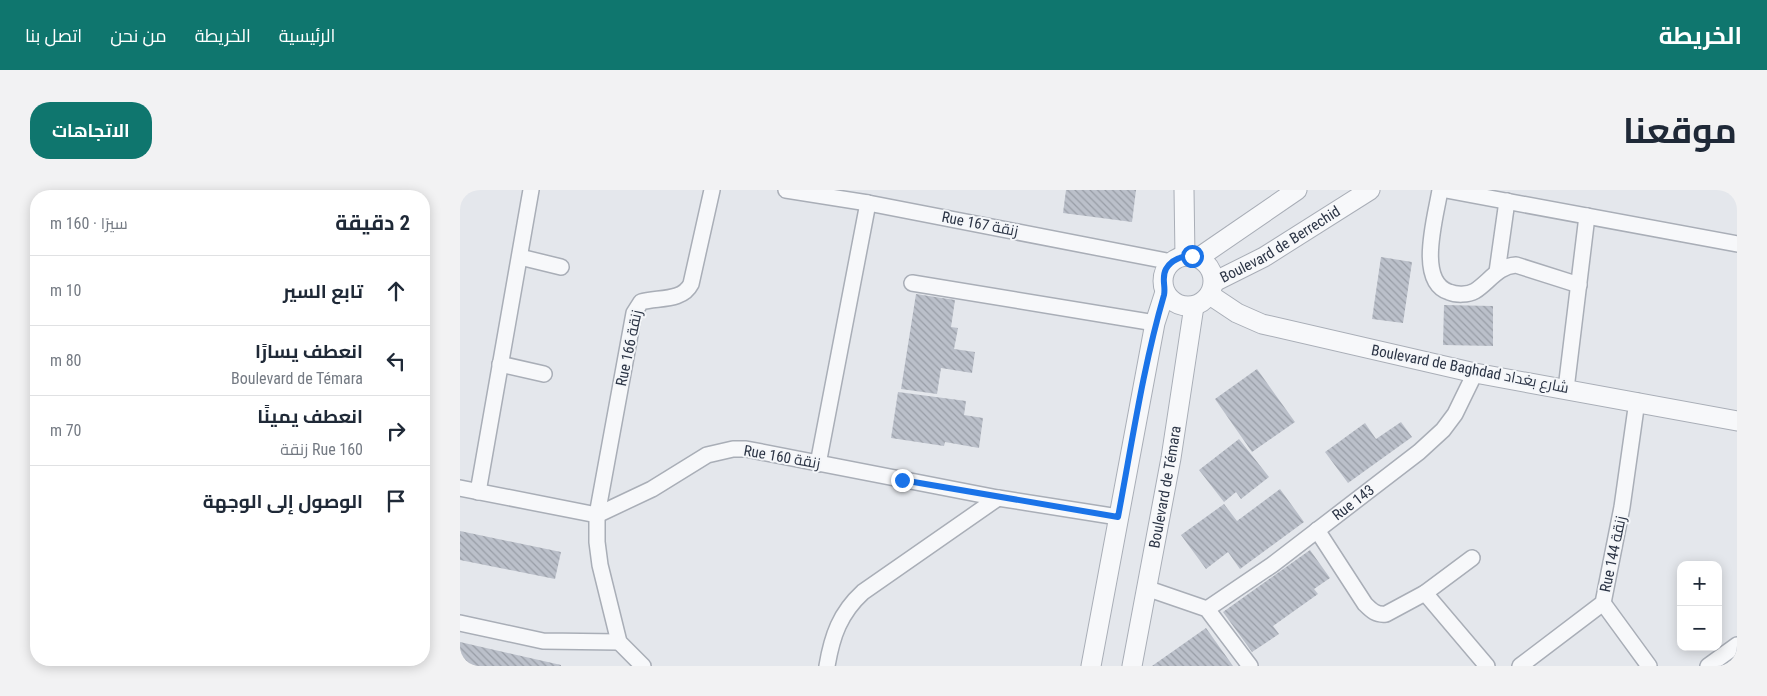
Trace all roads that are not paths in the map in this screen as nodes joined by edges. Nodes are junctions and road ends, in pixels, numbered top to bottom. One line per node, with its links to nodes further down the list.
1 (532, 190): 13 (street)
2 (712, 190): 32 (street, Rue 166 زنقة)
3 (786, 190): 10 (street, Rue 167 زنقة)
4 (1184, 190): 14 (street)
5 (1297, 190): 14 (street, Boulevard de Berrechid)
6 (1370, 190): 20 (street, Boulevard de Berrechid)
7 (1440, 190): 16 (street)
8 (1446, 190): 9 (street)
9 (1507, 201): 11 (street); 16 (street)
10 (868, 203): 14 (street, Rue 167 زنقة); 28 (street)
11 (1587, 216): 12 (street); 18 (street)
12 (1737, 244)
13 (520, 257): 15 (street); 22 (street)
14 (1185, 258): 19 (street); 20 (street)
15 (562, 267)
16 (1497, 272): 18 (street)
17 (912, 283): 21 (street)
18 (1579, 285): 25 (street)
19 (1165, 292): 20 (street); 21 (street)
20 (1206, 294): 23 (street, Boulevard de Baghdad شارع بغداد); 36 (street, Boulevard de Témara)
21 (1156, 323): 33 (street)
22 (500, 364): 24 (street); 30 (street)
23 (1475, 373): 25 (street, Boulevard de Baghdad شارع بغداد); 34 (street, Rue 143)
24 (544, 374)
25 (1566, 389): 26 (street, Boulevard de Baghdad شارع بغداد)
26 (1637, 401): 27 (street, Boulevard de Baghdad شارع بغداد); 38 (street, Rue 144 زنقة)
27 (1737, 421)
28 (818, 464): 31 (street, Rue 160 زنقة); 32 (street, Rue 160 زنقة)
29 (460, 488): 30 (street)
30 (478, 492): 32 (street)
31 (998, 498): 33 (street, Rue 160 زنقة); 44 (street)
32 (597, 516): 41 (street)
33 (1118, 517): 45 (street)
34 (1317, 530): 37 (street); 39 (street, Rue 143)
35 (1472, 558): 37 (street)
36 (1146, 588): 39 (street); 46 (street, Boulevard de Témara)
37 (1425, 593): 48 (street)
38 (1603, 603): 49 (street, Rue 144 زنقة); 50 (street)
39 (1208, 609): 47 (street)
40 (460, 623): 41 (street)
41 (619, 642): 43 (street)
42 (1737, 645): 51 (street)
43 (643, 666)
44 (827, 666)
45 (1091, 666)
46 (1132, 666)
47 (1250, 666)
48 (1487, 666)
49 (1520, 666)
50 (1649, 666)
51 (1708, 666)

